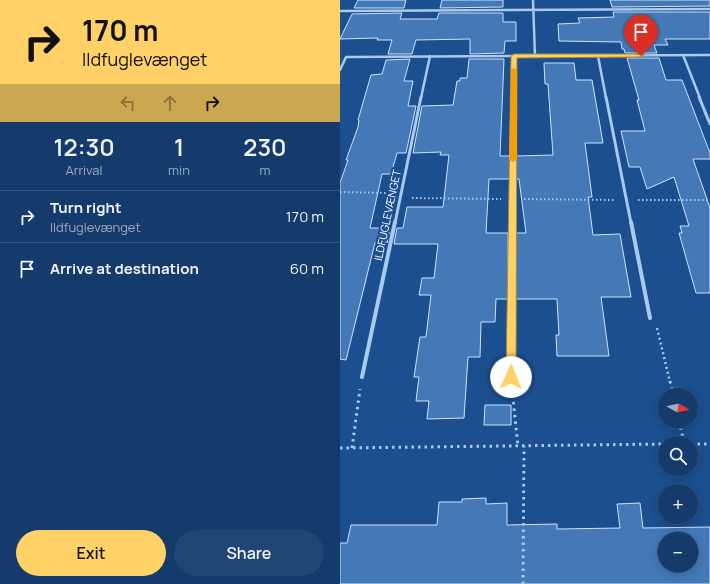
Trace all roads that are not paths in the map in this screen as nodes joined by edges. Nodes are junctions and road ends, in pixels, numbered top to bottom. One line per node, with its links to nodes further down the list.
1 (533, 0): 3 (street)
2 (710, 9): 3 (street)
3 (534, 10): 4 (street); 9 (street)
4 (340, 11)
5 (683, 55): 6 (street); 10 (street); 12 (street)
6 (710, 55)
7 (430, 56): 8 (street); 11 (street); 14 (street, ILDFUGLEVÆNGET)
8 (514, 56): 9 (street); 15 (street)
9 (535, 56): 10 (street)
10 (598, 56): 13 (street)
11 (340, 70)
12 (710, 124)
13 (650, 318)
14 (362, 377)
15 (511, 377)

